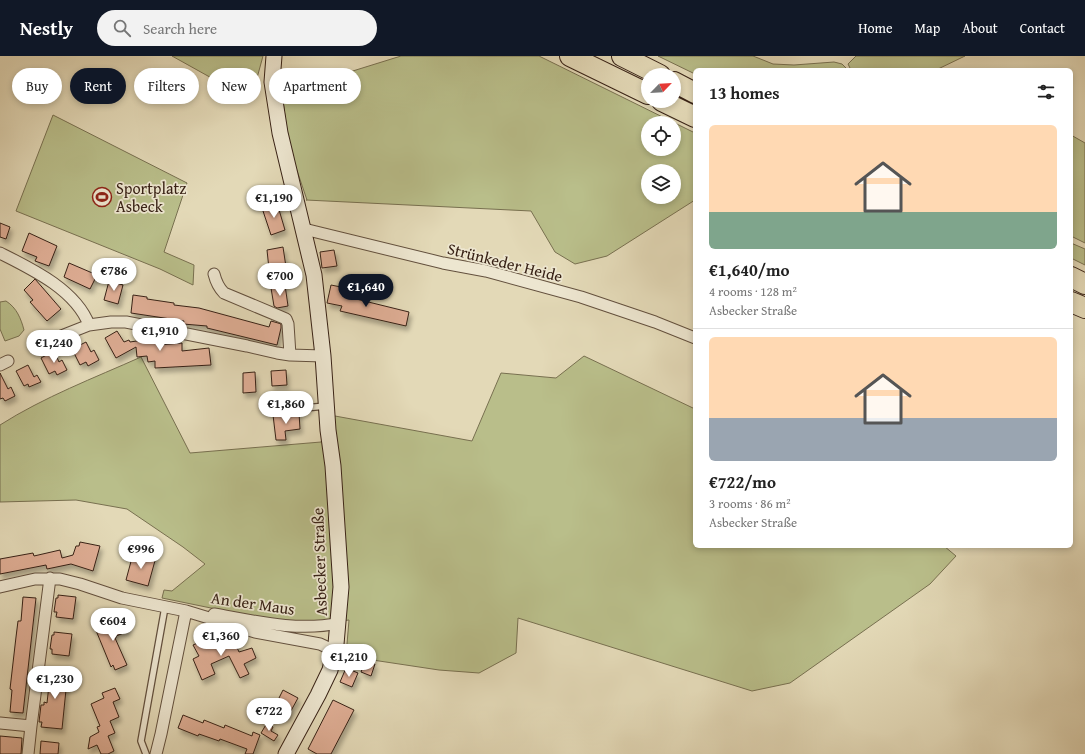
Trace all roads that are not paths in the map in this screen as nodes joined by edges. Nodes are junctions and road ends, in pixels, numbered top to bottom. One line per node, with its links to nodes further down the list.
1 (274, 56): 10 (main road, Asbecker Straße)
2 (570, 56): 6 (highway)
3 (622, 56): 4 (highway)
4 (646, 68)
5 (681, 86): 7 (highway)
6 (641, 91)
7 (693, 92)
8 (676, 108): 9 (highway)
9 (693, 116)
10 (304, 229): 18 (street, Strünkeder Heide); 21 (main road, Asbecker Straße)
11 (0, 252): 17 (street)
12 (214, 274): 20 (street)
13 (1073, 278): 14 (highway)
14 (1085, 284)
15 (1073, 303): 16 (highway)
16 (1085, 308)
17 (90, 325): 19 (street); 20 (street)
18 (693, 337)
19 (46, 342)
20 (290, 356): 21 (street)
21 (323, 356): 22 (main road, Asbecker Straße)
22 (326, 406): 23 (lane); 28 (main road, Asbecker Straße)
23 (272, 411)
24 (50, 578): 25 (street, An der Maus); 26 (street, An der Maus); 31 (street)
25 (0, 587)
26 (165, 607): 27 (street, An der Maus); 33 (lane)
27 (186, 611): 28 (street, An der Maus); 29 (street, An der Maus); 34 (street)
28 (339, 623): 29 (main road, Asbecker Straße)
29 (334, 651): 35 (main road, Asbecker Straße)
30 (0, 723): 31 (street)
31 (31, 726): 32 (street)
32 (28, 754)
33 (146, 754)
34 (156, 754)
35 (286, 754)

